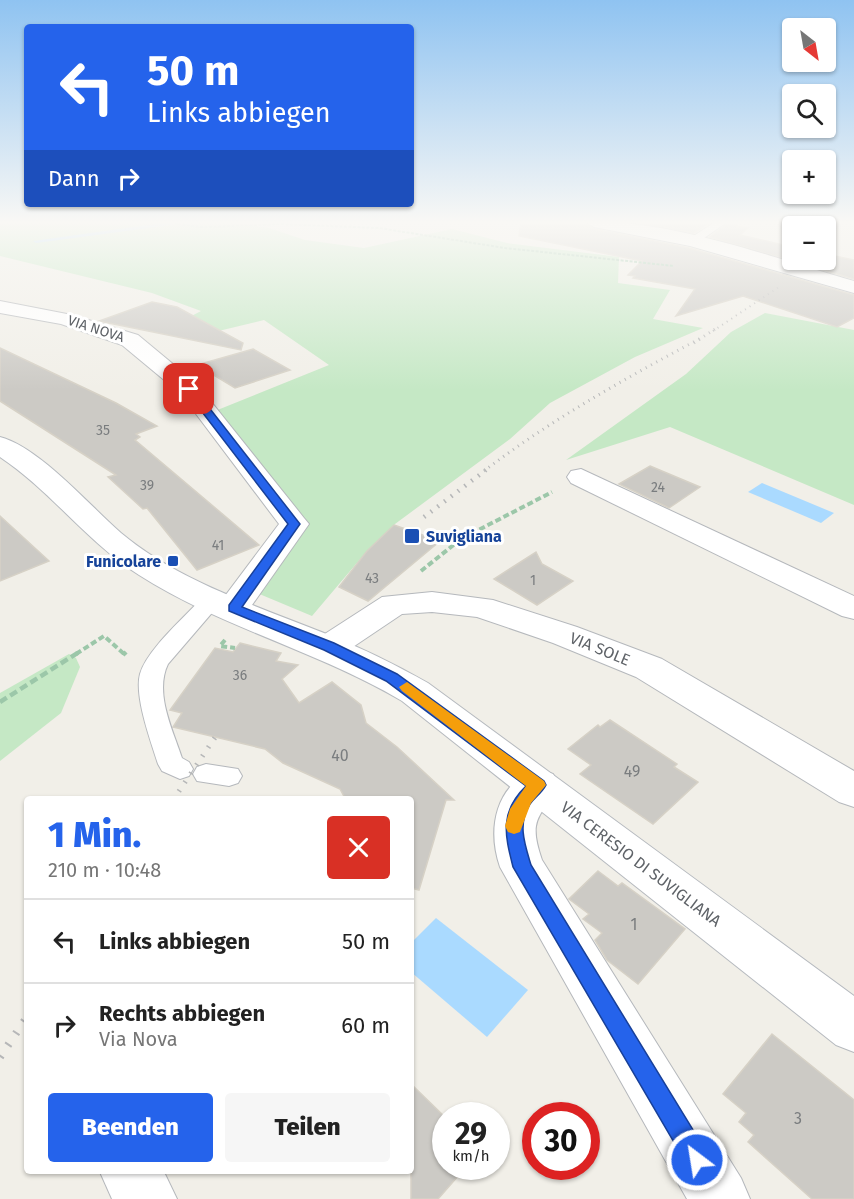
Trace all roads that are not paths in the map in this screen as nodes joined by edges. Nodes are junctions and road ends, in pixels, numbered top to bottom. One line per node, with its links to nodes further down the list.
1 (822, 278): 2 (street)
2 (854, 287)
3 (0, 307): 6 (street, VIA NOVA)
4 (0, 446): 6 (street, VIA CERESIO DI SUVIGLIANA)
5 (581, 477): 7 (street)
6 (223, 604): 8 (street, VIA CERESIO DI SUVIGLIANA); 9 (lane)
7 (854, 609)
8 (329, 647): 10 (street, VIA CERESIO DI SUVIGLIANA); 11 (street, VIA SOLE)
9 (180, 769)
10 (538, 785): 12 (street, VIA CERESIO DI SUVIGLIANA); 15 (street)
11 (854, 791)
12 (854, 1027)
13 (130, 1174): 14 (street)
14 (147, 1199)
15 (720, 1199)

